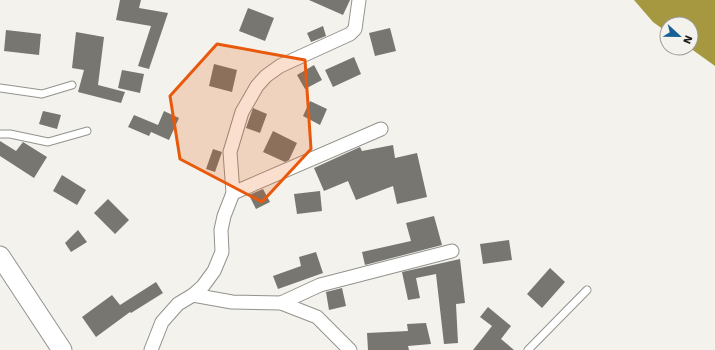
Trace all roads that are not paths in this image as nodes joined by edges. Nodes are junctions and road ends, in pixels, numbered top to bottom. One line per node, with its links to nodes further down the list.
1 (358, 0): 7 (street)
2 (72, 85): 3 (lane)
3 (0, 88)
4 (381, 129): 7 (street)
5 (87, 131): 6 (lane)
6 (0, 134)
7 (233, 193): 11 (street)
8 (452, 251): 12 (street)
9 (0, 256): 13 (main road)
10 (587, 290): 16 (lane)
11 (193, 295): 12 (street); 14 (street)
12 (281, 303): 15 (street)
13 (62, 350)
14 (151, 350)
15 (350, 350)
16 (528, 350)

